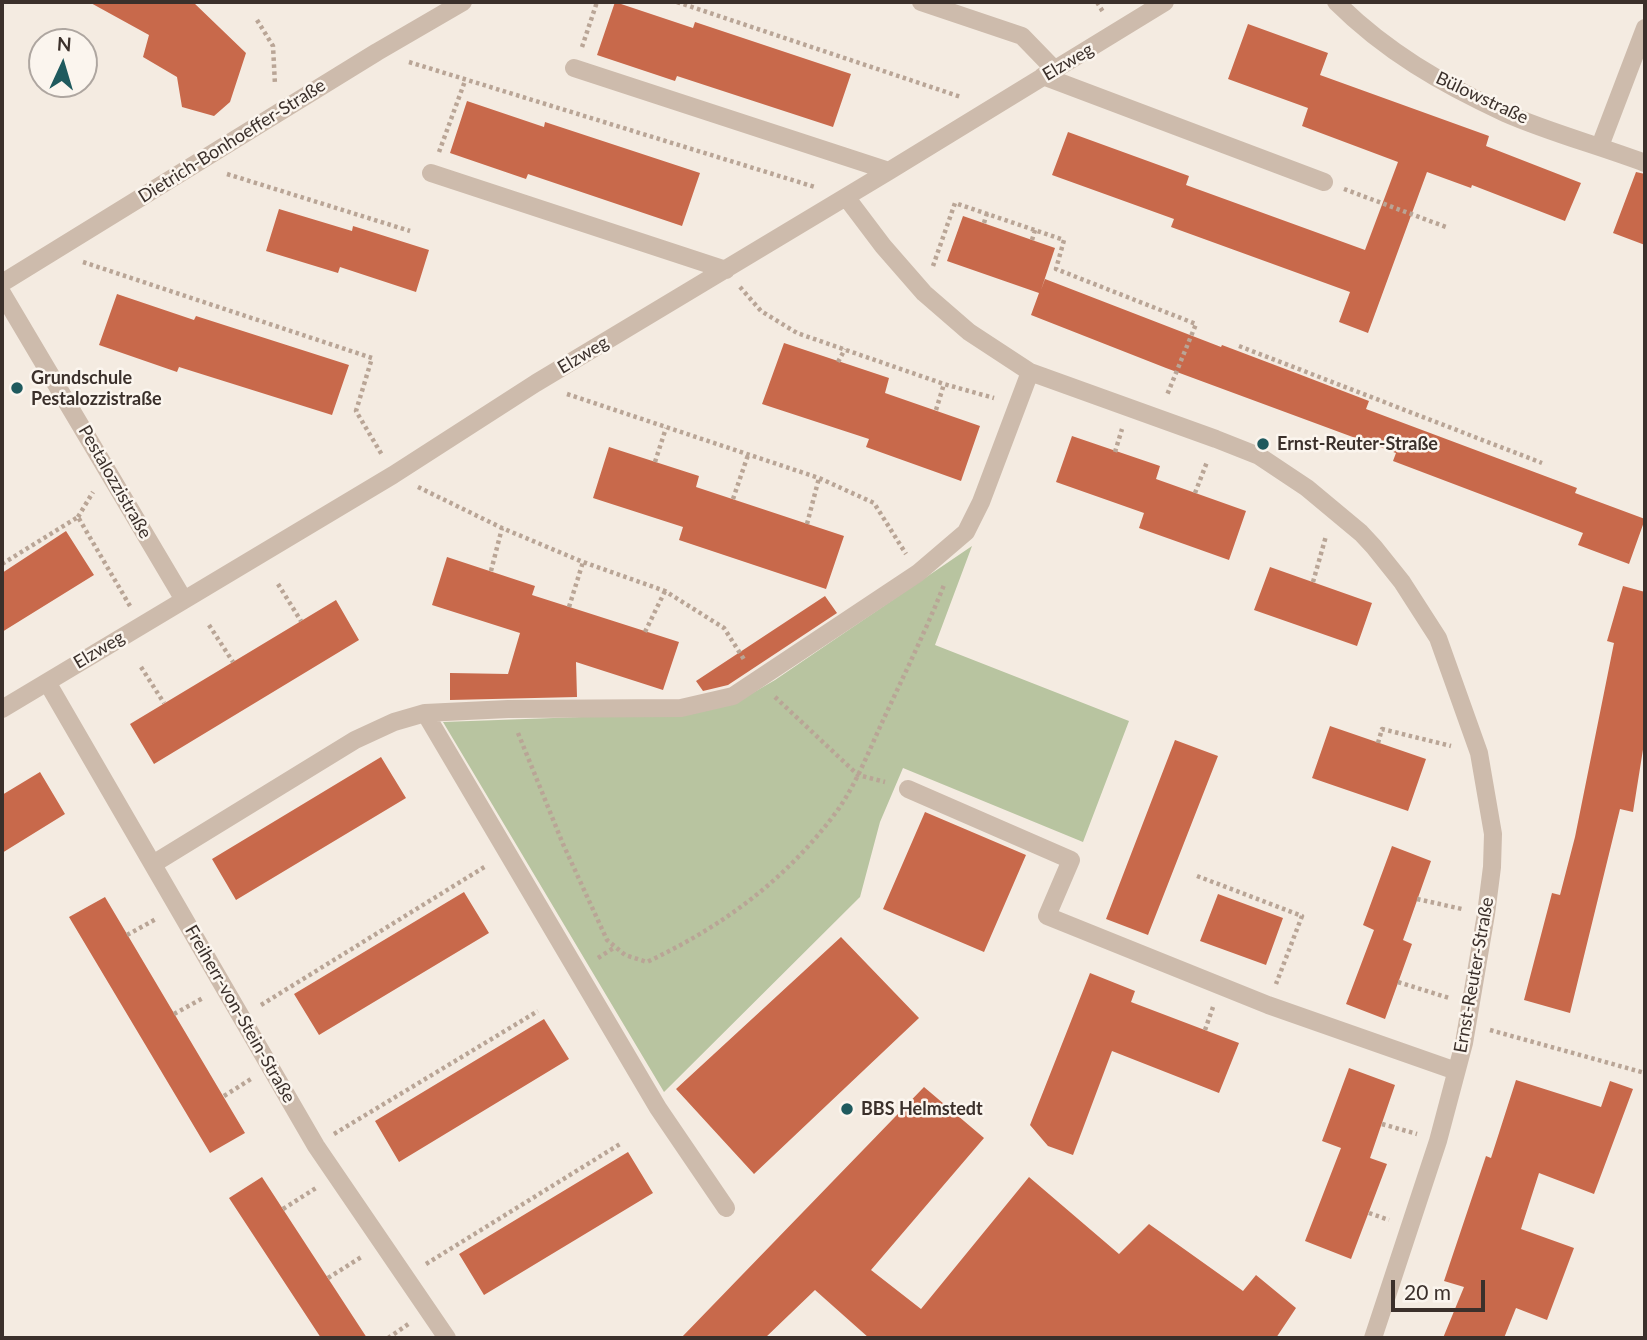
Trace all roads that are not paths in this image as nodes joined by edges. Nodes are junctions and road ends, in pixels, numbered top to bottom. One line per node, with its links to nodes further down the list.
1 (463, 2): 15 (street, Dietrich-Bonhoeffer-Straße)
2 (920, 2): 7 (street)
3 (1165, 2): 7 (street, Elzweg)
4 (1336, 2): 8 (street, Bülowstraße)
5 (1645, 29): 8 (street)
6 (575, 68): 10 (street)
7 (1049, 73): 10 (street, Elzweg); 12 (street)
8 (1600, 146): 9 (street, Bülowstraße)
9 (1645, 163)
10 (889, 172): 13 (street, Elzweg)
11 (431, 173): 14 (street)
12 (1324, 182)
13 (846, 197): 14 (street, Elzweg); 17 (street, Ernst-Reuter-Straße)
14 (726, 270): 18 (street, Elzweg)
15 (2, 283)
16 (2, 293): 18 (street, Pestalozzistraße)
17 (1030, 372): 21 (street); 24 (street, Ernst-Reuter-Straße)
18 (184, 600): 19 (street, Elzweg)
19 (47, 682): 20 (street, Elzweg); 23 (street, Freiherr-von-Stein-Straße)
20 (2, 709)
21 (425, 713): 23 (street); 25 (street)
22 (908, 789): 24 (street, Ernst-Reuter-Straße)
23 (153, 864): 26 (street, Freiherr-von-Stein-Straße)
24 (1456, 1071): 27 (street, Ernst-Reuter-Straße)
25 (726, 1208)
26 (446, 1338)
27 (1373, 1338)

